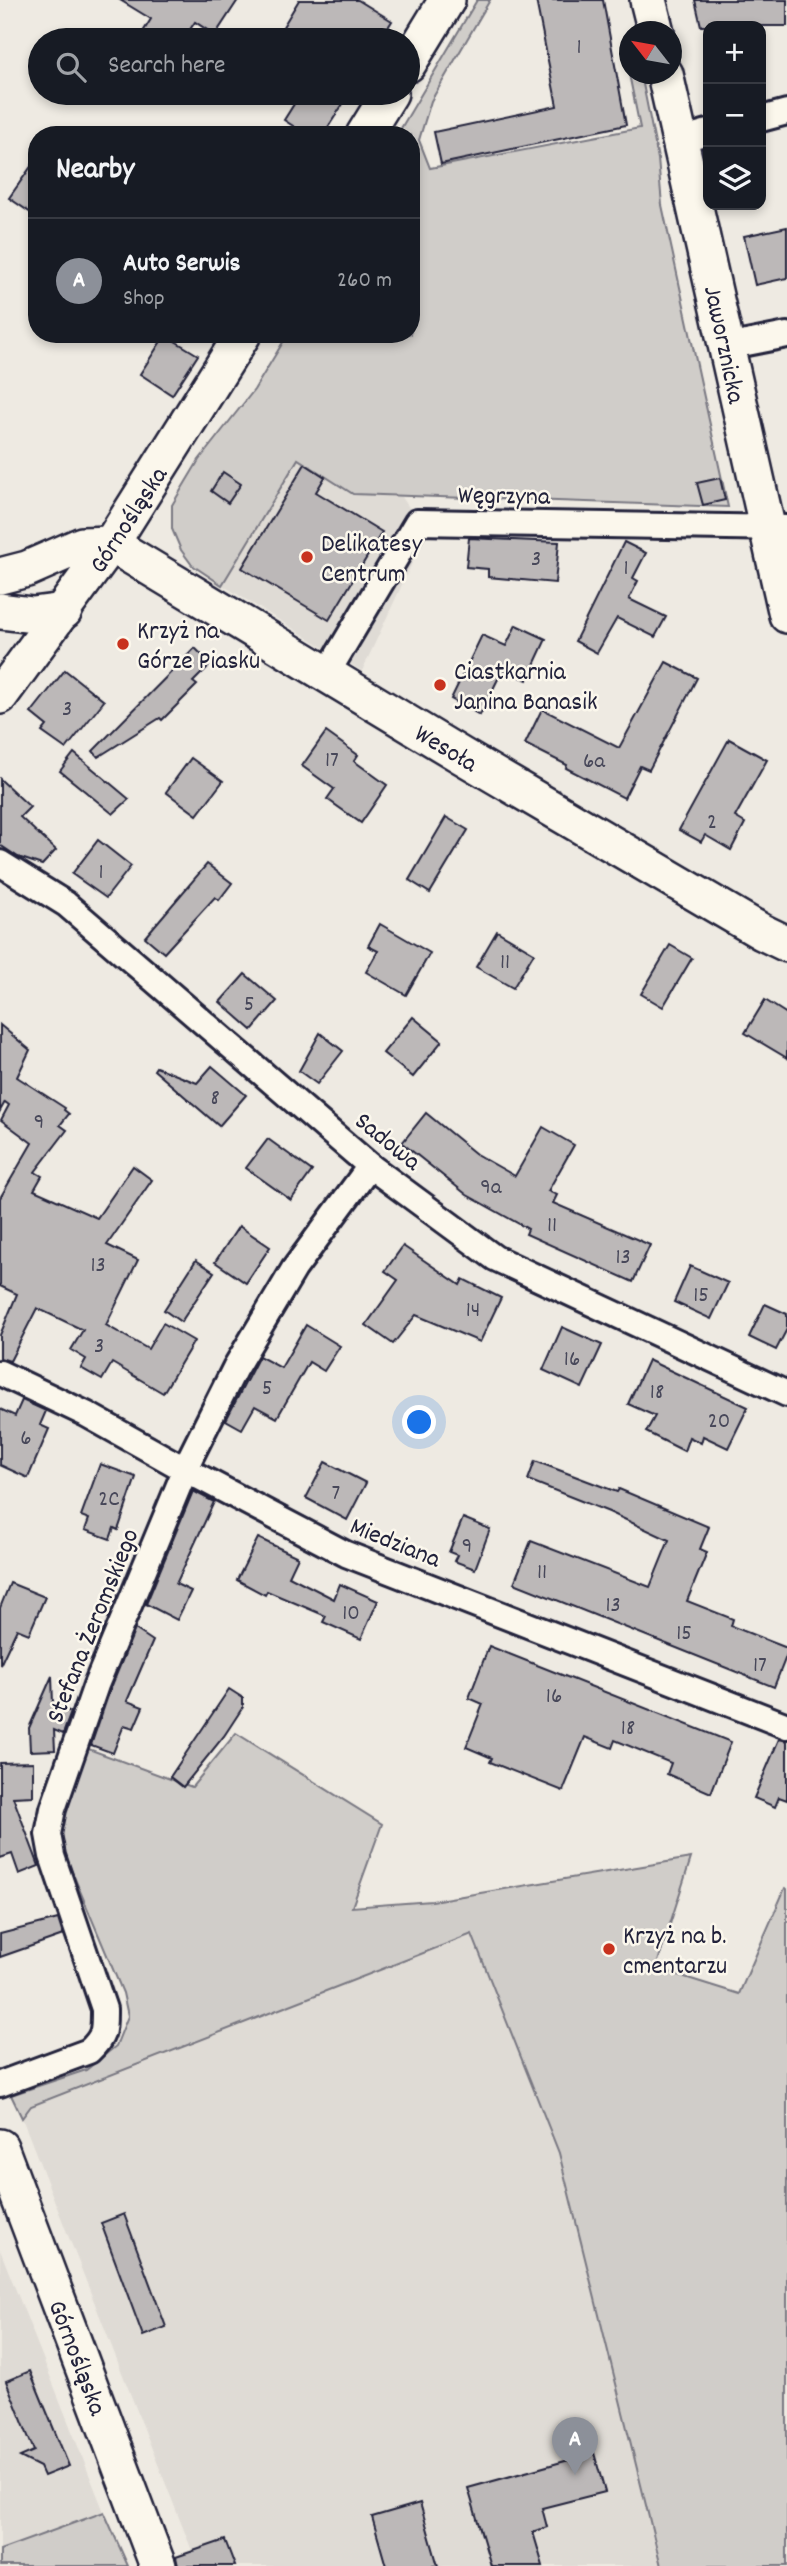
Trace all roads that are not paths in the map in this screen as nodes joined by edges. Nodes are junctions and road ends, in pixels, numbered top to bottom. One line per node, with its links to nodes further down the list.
1 (447, 0): 4 (street)
2 (649, 0): 3 (street)
3 (654, 21)
4 (420, 44)
5 (670, 84): 10 (street, Jaworznicka)
6 (383, 105): 9 (street)
7 (787, 112): 8 (street)
8 (766, 117)
9 (370, 126)
10 (694, 136): 13 (street, Jaworznicka)
11 (787, 335): 13 (street)
12 (237, 343): 15 (street, Górnośląska)
13 (726, 347): 14 (street, Jaworznicka)
14 (777, 528): 19 (street, Jaworznicka); 20 (street, Węgrzyna)
15 (111, 544): 16 (street); 18 (street, Górnośląska); 20 (street, Wesoła)
16 (14, 573): 18 (street)
17 (0, 611): 18 (street)
18 (64, 611): 21 (street, Górnośląska)
19 (787, 615)
20 (326, 675): 23 (street, Wesoła)
21 (0, 696)
22 (0, 863): 24 (street, Sadowa)
23 (787, 944)
24 (370, 1166): 26 (street, Sadowa); 27 (street, Stefana Żeromskiego)
25 (0, 1373): 27 (street, Miedziana)
26 (787, 1394)
27 (186, 1470): 28 (street, Miedziana); 29 (street, Stefana Żeromskiego)
28 (787, 1726)
29 (0, 2084)
30 (0, 2147): 31 (street, Górnośląska)
31 (158, 2566)

